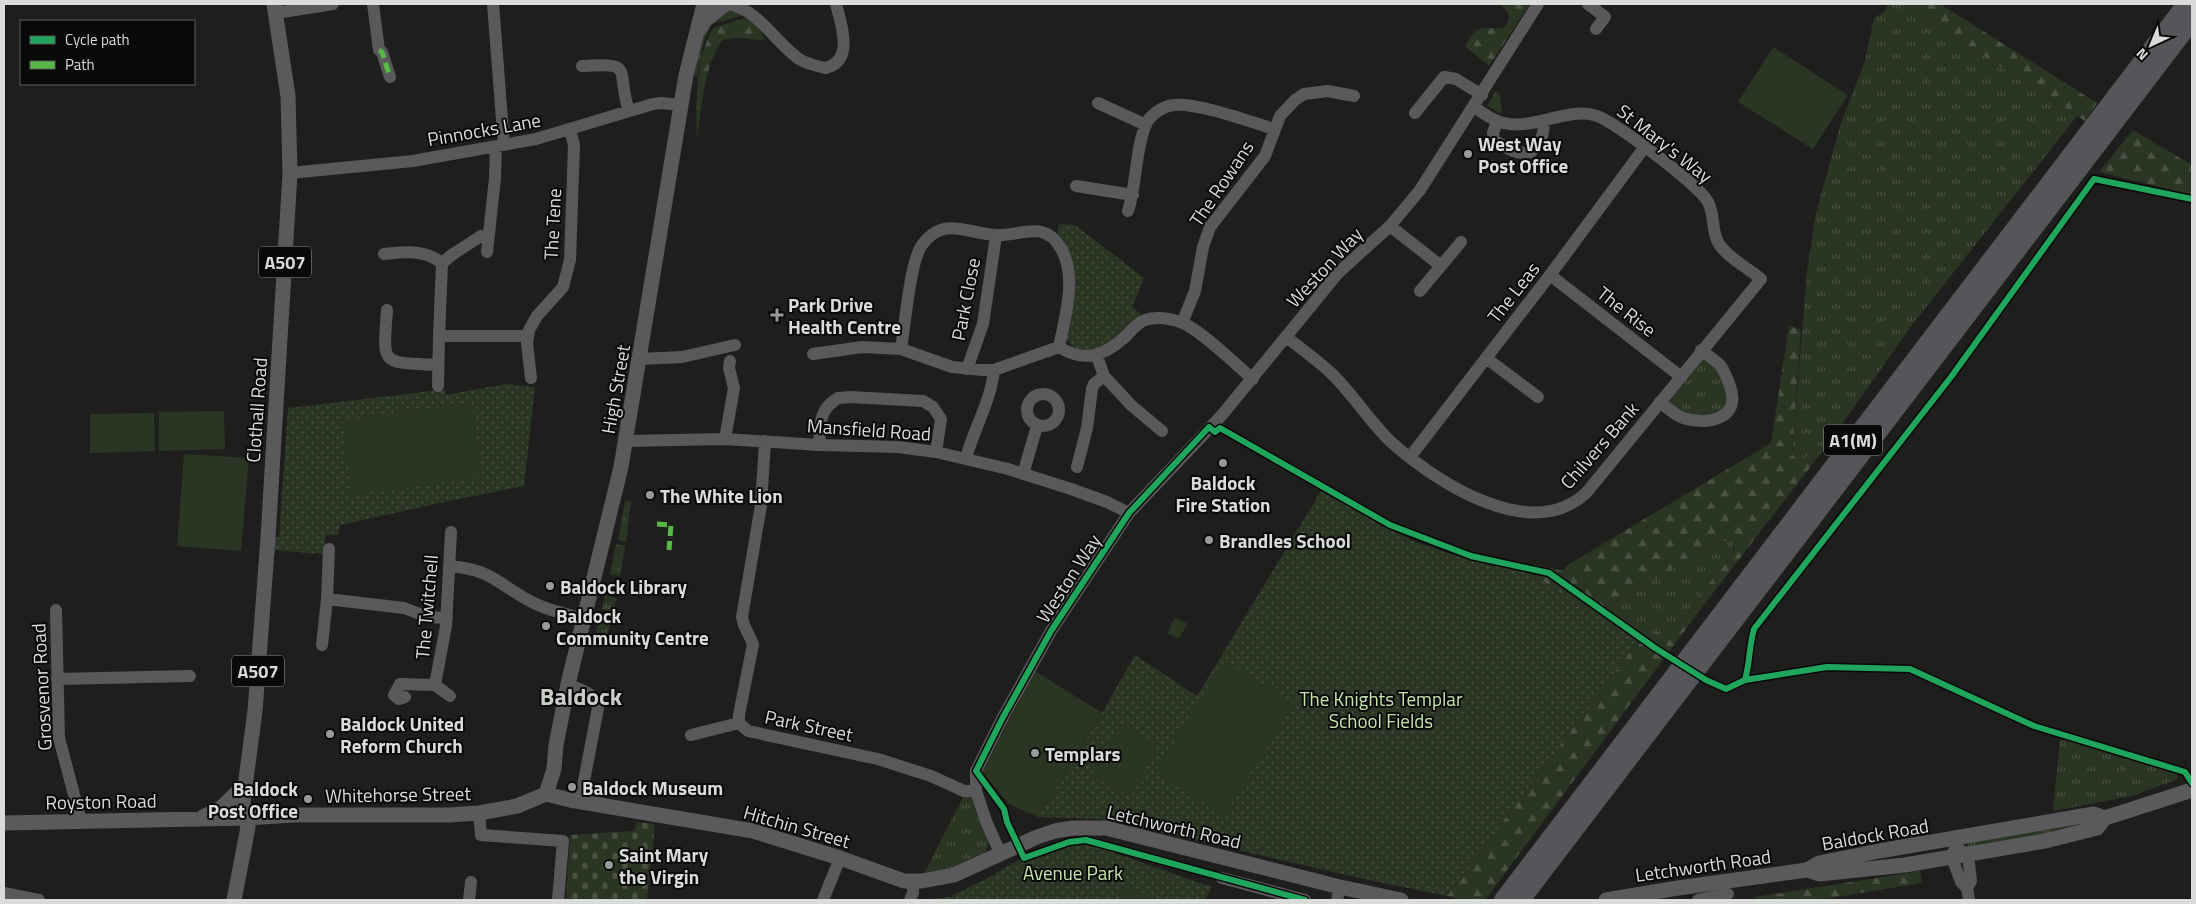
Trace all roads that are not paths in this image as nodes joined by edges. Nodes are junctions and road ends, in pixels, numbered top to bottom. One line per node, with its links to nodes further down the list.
1 (333, 4): 10 (street)
2 (373, 4): 15 (street)
3 (494, 4): 28 (street)
4 (704, 4): 13 (main road, High Street)
5 (728, 4): 6 (street); 13 (main road, High Street)
6 (836, 4)
7 (1538, 4): 16 (street, Weston Way)
8 (1588, 4): 12 (street)
9 (2186, 4): 127 (highway, A1(M))
10 (275, 8): 30 (main road, Clothall Road / A507)
11 (2192, 21): 128 (highway, A1(M))
12 (1596, 29)
13 (694, 37): 19 (main road, High Street)
14 (582, 66): 21 (street)
15 (390, 77)
16 (1482, 94): 20 (street, Weston Way); 22 (street)
17 (1354, 96): 26 (street, The Rowans)
18 (1098, 103): 25 (street)
19 (681, 105): 21 (street, Pinnocks Lane); 57 (main road, High Street)
20 (1474, 107): 23 (street, St Mary's Way); 34 (street, Weston Way)
21 (629, 111): 27 (street, Pinnocks Lane)
22 (1415, 113)
23 (1497, 121): 24 (street, St Mary's Way); 24 (street)
24 (1544, 121): 29 (street, St Mary's Way)
25 (1146, 125): 26 (street); 32 (street)
26 (1274, 129): 46 (street, The Rowans)
27 (570, 130): 28 (street, Pinnocks Lane); 48 (street, The Tene)
28 (500, 146): 30 (street, Pinnocks Lane); 38 (street)
29 (1644, 148): 42 (street, The Leas); 43 (street, St Mary's Way)
30 (290, 172): 97 (main road, Clothall Road / A507)
31 (1076, 186): 32 (street)
32 (1133, 195): 33 (street)
33 (1128, 211)
34 (1390, 226): 41 (street); 49 (street, Weston Way)
35 (481, 236): 40 (street)
36 (996, 236): 51 (street); 52 (street); 60 (street, Park Close)
37 (1461, 242): 41 (street)
38 (487, 252)
39 (384, 254): 40 (street)
40 (442, 263): 47 (street)
41 (1440, 266): 44 (street)
42 (1550, 275): 56 (street, The Leas); 63 (street, The Rise)
43 (1761, 279): 53 (street, Chilvers Bank)
44 (1420, 291)
45 (387, 310): 59 (street)
46 (1182, 323): 55 (street); 65 (street)
47 (439, 336): 48 (street); 59 (street)
48 (527, 336): 64 (street)
49 (1286, 337): 65 (street, Weston Way); 76 (street, Chilvers Bank)
50 (735, 345): 57 (street)
51 (1059, 347): 55 (street); 61 (street)
52 (901, 349): 54 (street); 60 (street)
53 (1701, 350): 63 (street, Chilvers Bank); 68 (street)
54 (813, 354)
55 (1097, 356): 62 (street)
56 (1486, 358): 67 (street); 76 (street, The Leas)
57 (640, 359): 72 (main road, High Street)
58 (730, 361): 71 (street)
59 (437, 366): 66 (street)
60 (967, 369): 61 (street)
61 (994, 370): 77 (street)
62 (1104, 376): 70 (street); 78 (street)
63 (1680, 376): 68 (street, Chilvers Bank)
64 (531, 378)
65 (1253, 379): 80 (street, Weston Way)
66 (438, 386)
67 (1538, 397)
68 (1660, 402): 76 (street, Chilvers Bank)
69 (1037, 426): 79 (street)
70 (1162, 430)
71 (725, 439): 72 (street, Mansfield Road); 73 (street, Mansfield Road)
72 (626, 441): 87 (main road, High Street)
73 (765, 441): 74 (street, Mansfield Road); 95 (street, Park Street)
74 (819, 445): 75 (street, Mansfield Road); 75 (street)
75 (936, 452): 77 (street, Mansfield Road)
76 (1410, 457)
77 (966, 458): 79 (street, Mansfield Road)
78 (1077, 467)
79 (1024, 474): 80 (street, Mansfield Road)
80 (1129, 513): 99 (street, Weston Way)
81 (451, 532): 83 (street, The Twitchell)
82 (329, 549): 84 (street)
83 (449, 566): 86 (street, The Twitchell); 87 (street)
84 (327, 598): 86 (street); 88 (street)
85 (56, 610): 90 (street, Grosvenor Road)
86 (447, 618): 92 (street, The Twitchell)
87 (585, 619): 91 (main road, High Street)
88 (322, 644)
89 (190, 676): 90 (street)
90 (57, 679): 106 (street, Grosvenor Road)
91 (568, 684): 100 (main road, High Street); 101 (street)
92 (435, 685): 93 (street); 94 (street)
93 (450, 696)
94 (406, 697)
95 (739, 723): 96 (street); 99 (street, Park Street)
96 (691, 735)
97 (245, 785): 103 (main road, Clothall Road / A507); 105 (main road, Royston Road)
98 (2192, 790): 104 (main road, Baldock Road)
99 (976, 791): 109 (street, Weston Way)
100 (546, 794): 101 (main road, Hitchin Street); 102 (main road, Whitehorse Street)
101 (580, 802): 110 (main road, Hitchin Street)
102 (479, 813): 103 (main road, Whitehorse Street); 122 (street)
103 (248, 818): 105 (main road, Royston Road); 120 (main road, A507)
104 (2105, 818): 108 (main road, Baldock Road); 108 (main road, Baldock Road)
105 (200, 819): 106 (main road, Royston Road)
106 (81, 821): 107 (main road, Royston Road)
107 (4, 823)
108 (1957, 850): 111 (main road, Baldock Road); 118 (street)
109 (1002, 855): 113 (main road, Hitchin Street); 116 (main road, Letchworth Road)
110 (840, 858): 113 (main road, Hitchin Street); 123 (street)
111 (1807, 870): 129 (main road, Letchworth Road)
112 (1222, 878): 125 (street)
113 (913, 881): 124 (street)
114 (471, 882): 121 (street)
115 (4, 893): 119 (street)
116 (1338, 894): 126 (main road, Letchworth Road)
117 (1728, 894): 130 (street, Letchworth Road)
118 (1968, 894)
119 (39, 900)
120 (234, 900)
121 (469, 900)
122 (558, 900)
123 (823, 900)
124 (910, 900)
125 (1305, 900)
126 (1401, 900)
127 (1503, 900)
128 (1521, 900)
129 (1606, 900)
130 (1698, 900)

